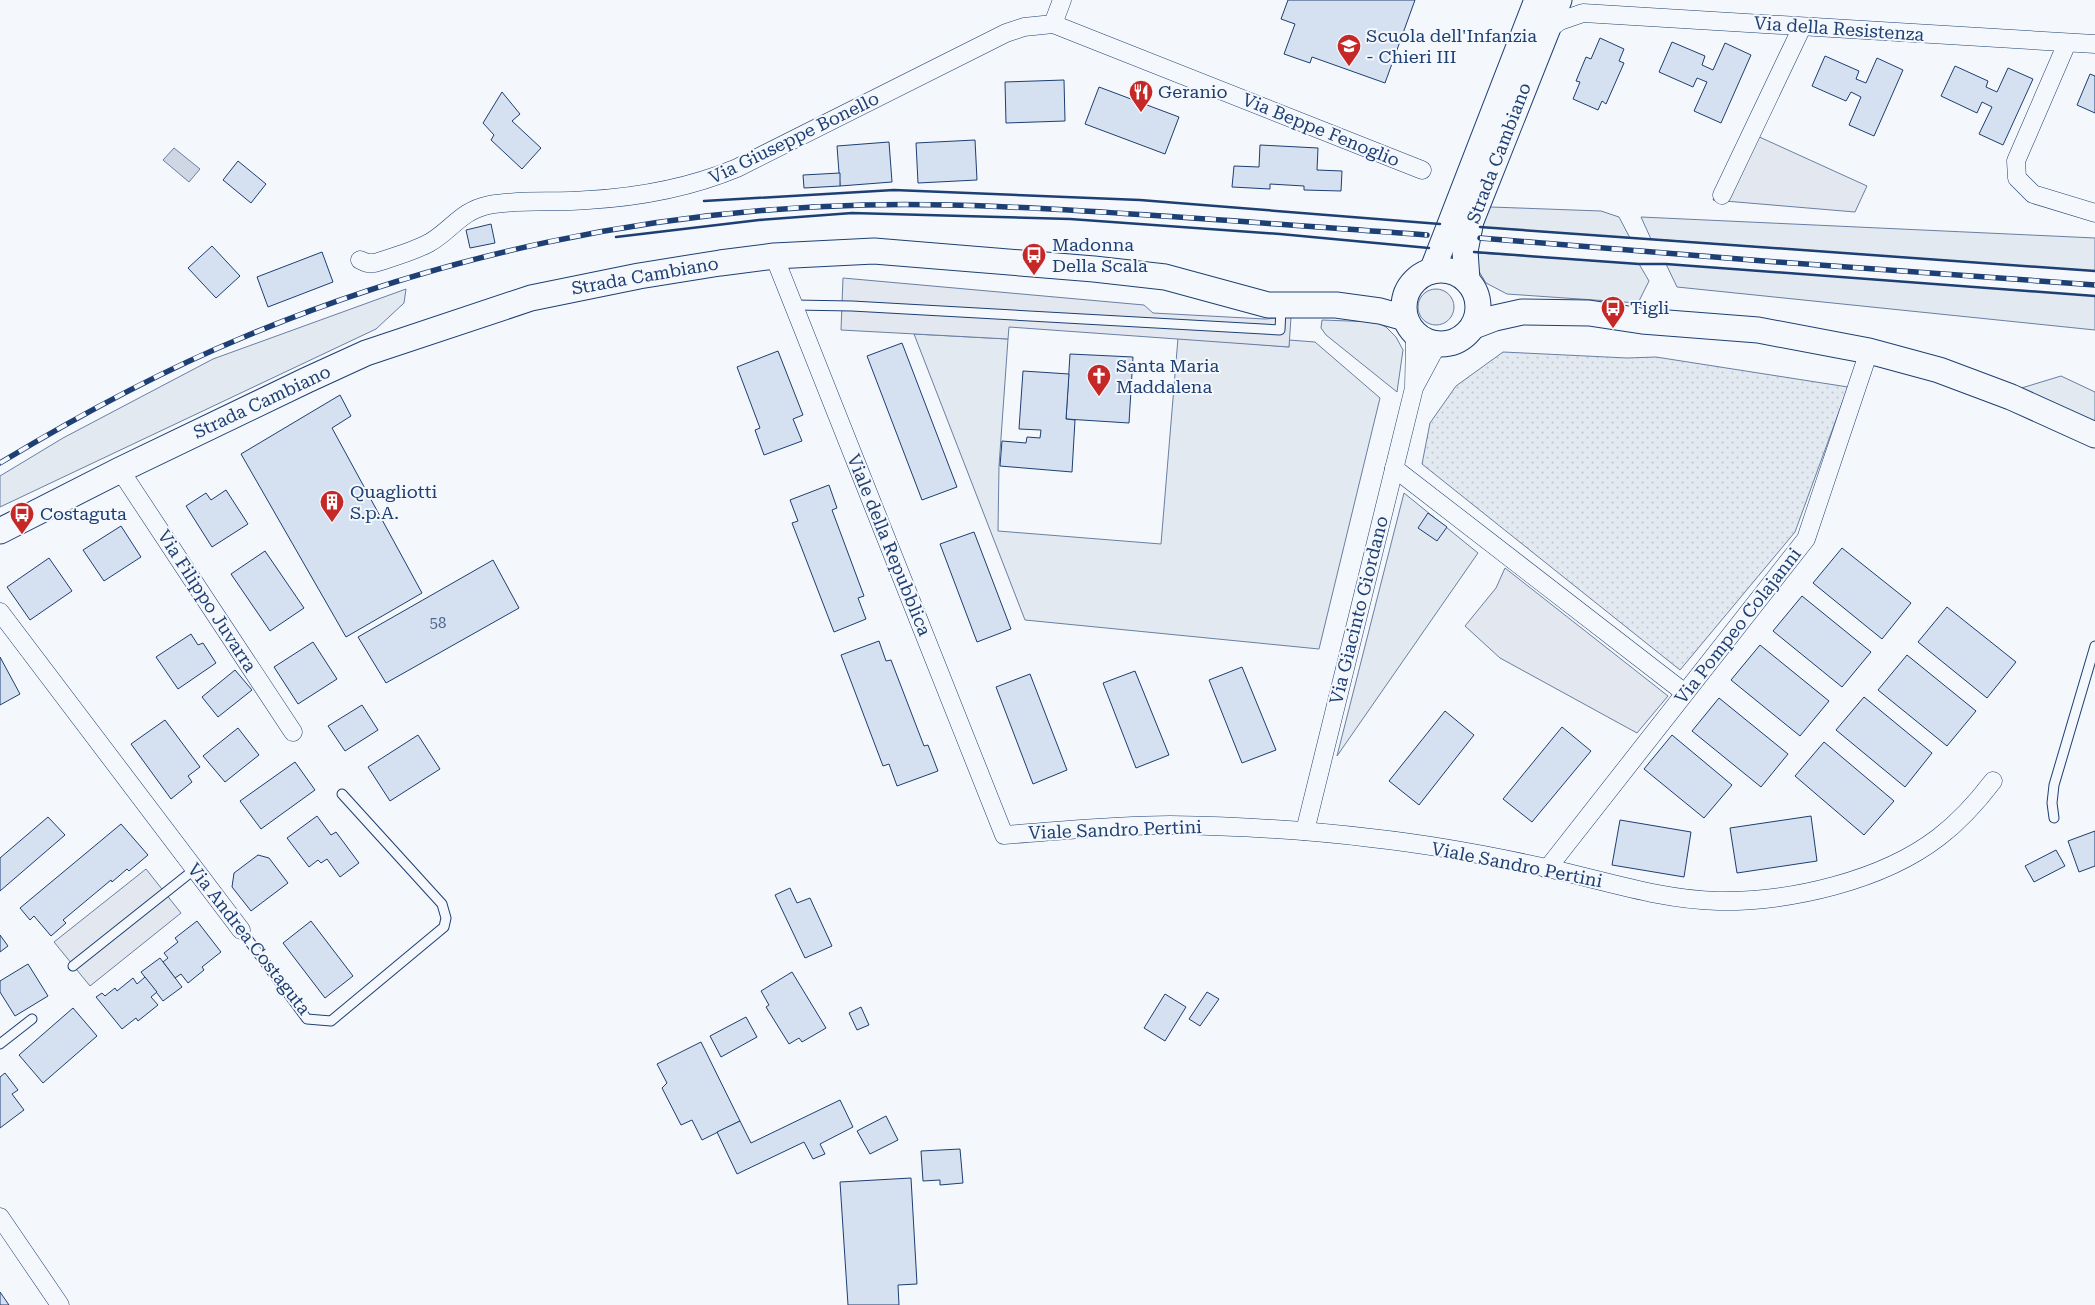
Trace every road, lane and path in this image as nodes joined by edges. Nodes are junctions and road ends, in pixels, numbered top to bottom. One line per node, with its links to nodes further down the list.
1 (1062, 0): 5 (street)
2 (1537, 0): 15 (main road, Strada Cambiano)
3 (1559, 0): 7 (main road, Strada Cambiano)
4 (1581, 6): 6 (street, Via della Resistenza); 7 (street, Via della Resistenza)
5 (1053, 24): 10 (street, Via Beppe Fenoglio); 14 (street, Via Giuseppe Bonello)
6 (1802, 27): 8 (street, Via della Resistenza); 11 (street)
7 (1547, 30): 16 (main road, Strada Cambiano)
8 (2067, 43): 9 (street, Via della Resistenza); 12 (street)
9 (2095, 44)
10 (1422, 170)
11 (1722, 195)
12 (2095, 213)
13 (774, 256): 18 (street, Viale della Repubblica); 19 (main road, Strada Cambiano); 28 (main road, Strada Cambiano)
14 (360, 260)
15 (1432, 271): 16 (main road); 17 (main road)
16 (1471, 285): 21 (main road); 22 (main road)
17 (1408, 289): 20 (main road, Strada Cambiano); 23 (main road)
18 (794, 305): 19 (lane); 38 (street, Viale della Repubblica)
19 (1281, 305): 20 (main road, Strada Cambiano)
20 (1336, 305): 23 (main road, Strada Cambiano)
21 (1522, 312): 22 (main road); 24 (main road)
22 (1474, 326): 23 (main road)
23 (1419, 332): 25 (street); 25 (street)
24 (1869, 351): 26 (main road); 32 (street, Via Pompeo Colajanni)
25 (1414, 388): 27 (street, Via Giacinto Giordano)
26 (2095, 435)
27 (1394, 468): 32 (street); 37 (street, Via Giacinto Giordano)
28 (120, 470): 29 (main road, Strada Cambiano); 33 (street, Via Filippo Juvarra)
29 (0, 531)
30 (0, 612): 40 (street, Via Andrea Costaguta)
31 (2095, 646): 36 (lane)
32 (1686, 693): 39 (street, Via Pompeo Colajanni)
33 (293, 732)
34 (1993, 781): 39 (street, Viale Sandro Pertini)
35 (342, 794): 41 (lane, Via Andrea Costaguta)
36 (2054, 818)
37 (1305, 831): 38 (street, Viale Sandro Pertini); 39 (street, Viale Sandro Pertini)
38 (1004, 835)
39 (1548, 868)
40 (195, 869): 41 (street, Via Andrea Costaguta); 42 (lane)
41 (241, 930)
42 (73, 966)
43 (32, 1019): 44 (lane)
44 (0, 1044)
45 (0, 1217): 46 (street)
46 (60, 1305)

